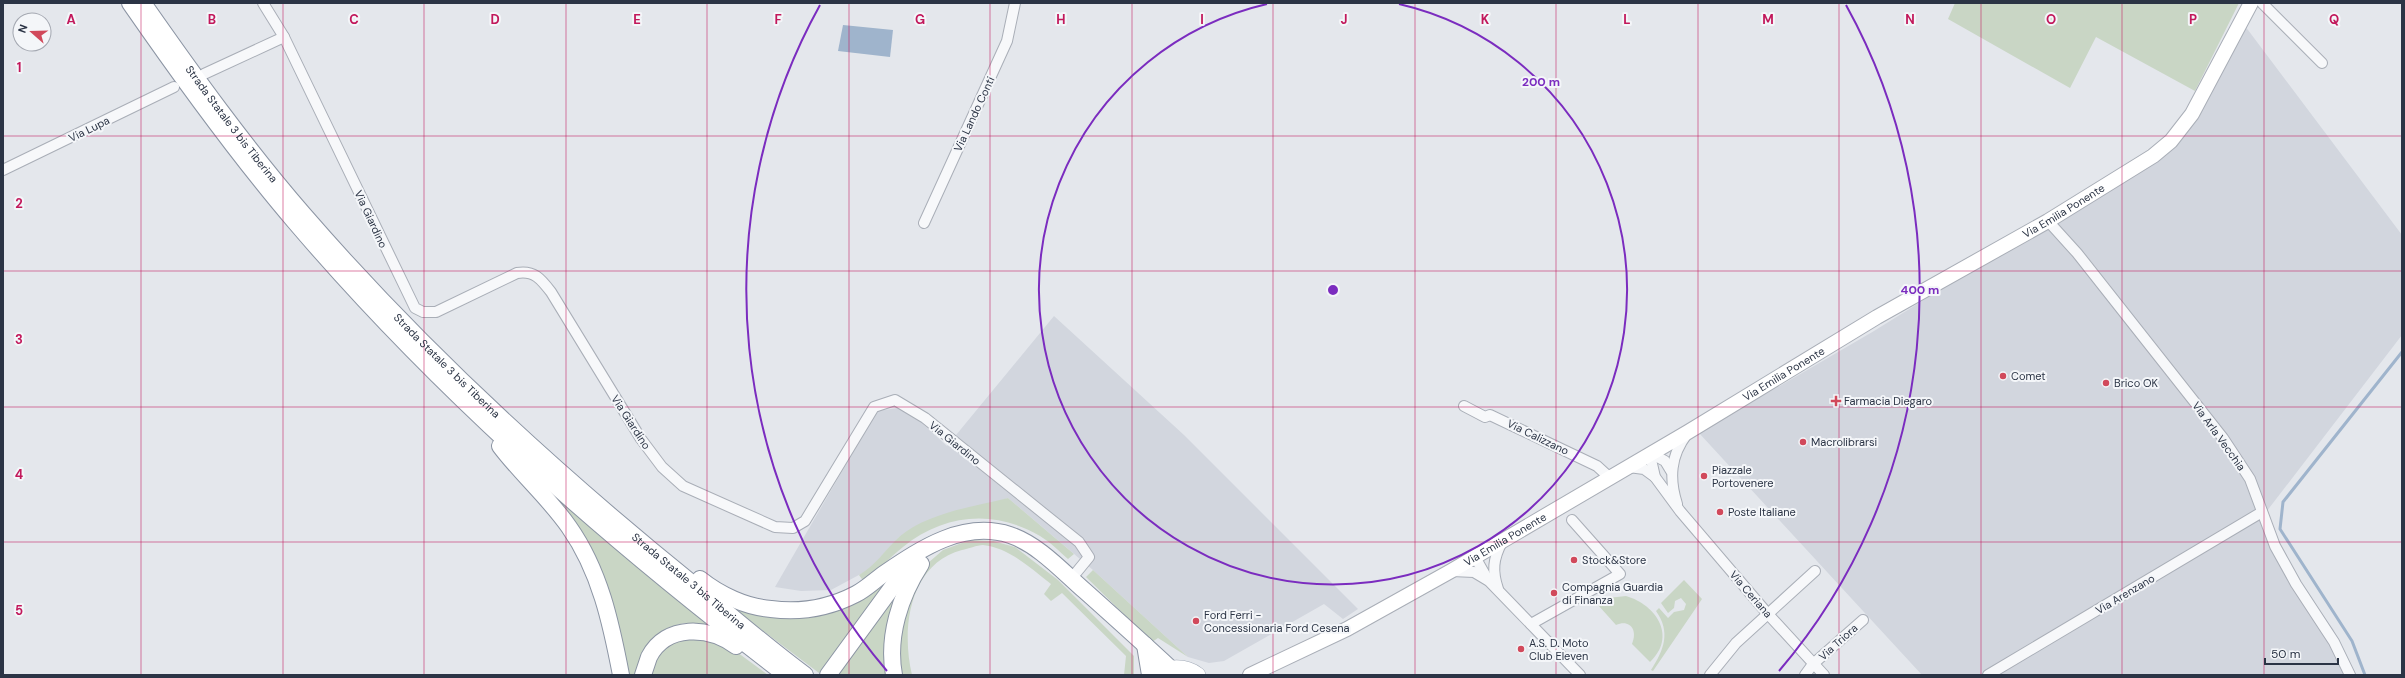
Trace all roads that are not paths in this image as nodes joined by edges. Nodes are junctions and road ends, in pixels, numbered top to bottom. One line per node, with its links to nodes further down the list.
1 (130, 3): 14 (highway, Strada Statale 3 bis Tiberina)
2 (143, 3): 25 (highway, Strada Statale 3 bis Tiberina)
3 (263, 3): 7 (street, Via Giardino)
4 (1015, 3): 13 (street, Via Lando Conti)
5 (2251, 3): 12 (main road, Via Emilia Ponente)
6 (2262, 3): 8 (street)
7 (284, 37): 9 (street); 31 (street, Via Giardino)
8 (2322, 64)
9 (204, 74)
10 (174, 87): 11 (street, Via Lupa)
11 (3, 170)
12 (2048, 221): 16 (main road, Via Emilia Ponente); 23 (street, Via Arla Vecchia)
13 (924, 222)
14 (466, 402): 39 (highway, Strada Statale 3 bis Tiberina); 40 (highway)
15 (1464, 406): 21 (street, Via Calizzano)
16 (1688, 432): 17 (main road, Via Emilia Ponente); 19 (street, Via Ceriana)
17 (1650, 454): 18 (main road, Via Emilia Ponente); 19 (street); 20 (street, Via Ceriana)
18 (1629, 467): 20 (street); 21 (main road, Via Emilia Ponente)
19 (1671, 471): 22 (street, Via Ceriana)
20 (1655, 476): 22 (street, Via Ceriana)
21 (1610, 477): 26 (main road, Via Emilia Ponente)
22 (1680, 511): 33 (street, Via Ceriana)
23 (2262, 512): 52 (street, Via Arenzano); 53 (street, Via Arla Vecchia)
24 (1572, 520): 35 (street)
25 (627, 531): 27 (highway); 39 (highway, Strada Statale 3 bis Tiberina)
26 (1502, 541): 28 (main road, Via Emilia Ponente); 32 (street)
27 (934, 544): 31 (highway); 43 (highway); 44 (highway)
28 (1477, 556): 29 (main road, Via Emilia Ponente); 32 (street)
29 (1451, 571): 32 (street); 47 (main road, Via Emilia Ponente)
30 (1815, 571): 33 (street)
31 (1071, 579): 36 (highway)
32 (1492, 579): 35 (street)
33 (1767, 614): 37 (street, Via Ceriana); 49 (street)
34 (1863, 620): 37 (street, Via Triora)
35 (1531, 624): 48 (street)
36 (1145, 645): 38 (highway); 45 (highway)
37 (1813, 664): 50 (street, Via Triora); 51 (street, Via Ceriana)
38 (1170, 668): 45 (main road); 46 (main road)
39 (795, 672)
40 (621, 675)
41 (643, 675): 42 (highway)
42 (775, 675)
43 (828, 675)
44 (894, 675)
45 (1150, 675)
46 (1198, 675)
47 (1250, 675)
48 (1580, 675)
49 (1710, 675)
50 (1805, 675)
51 (1824, 675)
52 (1988, 675)
53 (2350, 675)

